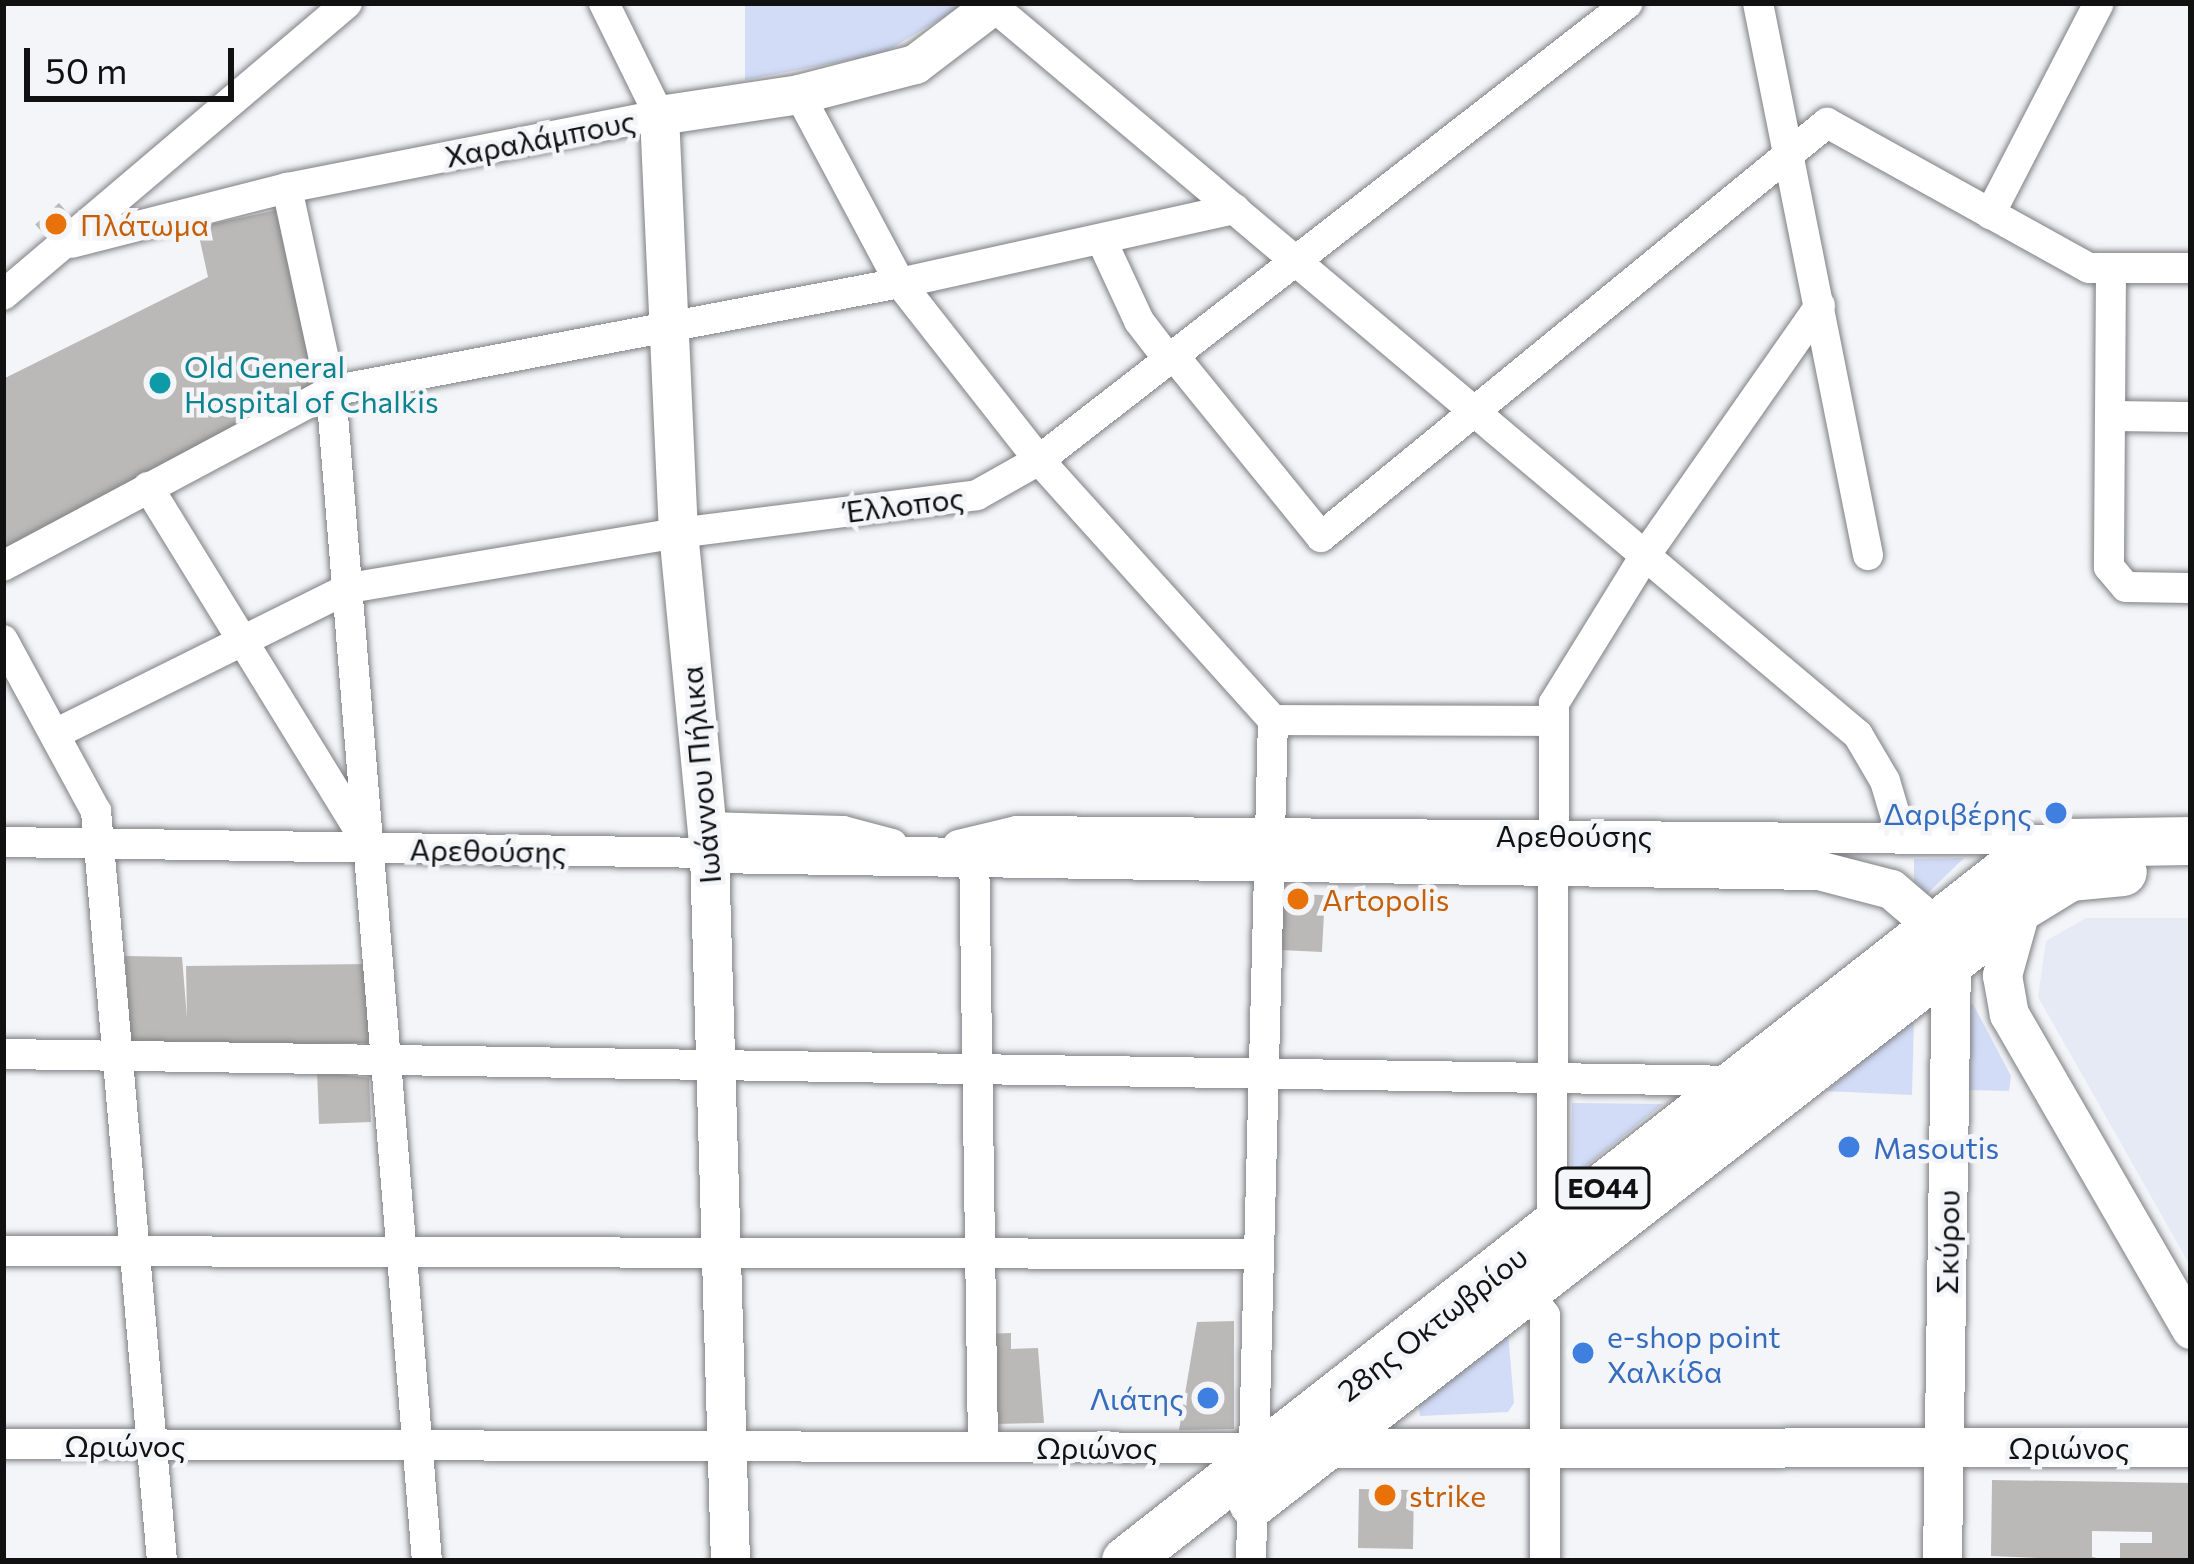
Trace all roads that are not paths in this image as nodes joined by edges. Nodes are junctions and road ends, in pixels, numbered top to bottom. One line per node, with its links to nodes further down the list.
1 (347, 3): 14 (street)
2 (604, 3): 8 (street, Ιωάννου Πήλικα)
3 (1628, 3): 15 (street, Έλλοπος)
4 (1758, 3): 9 (street)
5 (2099, 3): 12 (street)
6 (998, 4): 7 (street, Χαραλάμπους); 11 (street)
7 (800, 94): 8 (street, Χαραλάμπους); 18 (street)
8 (659, 115): 10 (street, Χαραλάμπους); 21 (street, Ιωάννου Πήλικα)
9 (1791, 148): 12 (street); 20 (street); 24 (street)
10 (286, 188): 14 (street, Χαραλάμπους); 23 (street)
11 (1235, 209): 13 (street); 15 (street)
12 (1990, 214): 17 (street)
13 (1101, 239): 18 (street); 22 (street)
14 (71, 243): 19 (street)
15 (1300, 259): 22 (street, Έλλοπος); 24 (street)
16 (2191, 268): 17 (street)
17 (2110, 271): 25 (street)
18 (900, 284): 21 (street); 27 (street)
19 (3, 296)
20 (1820, 306): 30 (street); 31 (street)
21 (668, 326): 23 (street); 29 (street, Ιωάννου Πήλικα)
22 (1172, 358): 24 (street); 27 (street, Έλλοπος)
23 (331, 391): 28 (street); 33 (street)
24 (1469, 409): 31 (street)
25 (2110, 416): 26 (street); 34 (street)
26 (2191, 417)
27 (1039, 460): 29 (street, Έλλοπος); 37 (street)
28 (148, 487): 32 (street); 36 (street)
29 (678, 533): 33 (street, Έλλοπος); 41 (street, Ιωάννου Πήλικα)
30 (1868, 555)
31 (1644, 557): 38 (street); 40 (street)
32 (3, 566)
33 (350, 588): 36 (street, Έλλοπος); 46 (street)
34 (2191, 588)
35 (3, 640): 39 (street)
36 (239, 643): 39 (street, Έλλοπος); 46 (street)
37 (1273, 720): 38 (street); 47 (street)
38 (1553, 721): 48 (street)
39 (55, 734): 45 (street)
40 (1902, 838): 42 (street, Αρεθούσης); 48 (street, Αρεθούσης)
41 (708, 840): 46 (street, Αρεθούσης); 49 (street, Αρεθούσης); 56 (street, Ιωάννου Πήλικα)
42 (2090, 840): 43 (main road, Αρεθούσης / ΕΟ44); 52 (main road, 28ης Οκτωβρίου / ΕΟ44)
43 (2191, 841)
44 (3, 842): 45 (street, Αρεθούσης)
45 (101, 843): 46 (street, Αρεθούσης); 53 (street)
46 (370, 848): 55 (street)
47 (1267, 848): 48 (street, Αρεθούσης); 49 (street, Αρεθούσης); 58 (street)
48 (1555, 850): 52 (street, Αρεθούσης); 59 (street)
49 (974, 852): 57 (street)
50 (2191, 873): 51 (main road, ΕΟ44)
51 (2021, 908): 52 (main road, ΕΟ44); 69 (street)
52 (1942, 944): 60 (main road, 28ης Οκτωβρίου / ΕΟ44); 68 (main road, 28ης Οκτωβρίου / ΕΟ44); 75 (street, Σκύρου)
53 (119, 1050): 54 (street); 55 (street); 63 (street)
54 (3, 1054)
55 (387, 1055): 56 (street); 64 (street)
56 (715, 1060): 57 (street); 65 (street, Ιωάννου Πήλικα)
57 (977, 1066): 58 (street); 66 (street)
58 (1262, 1071): 59 (street); 67 (street)
59 (1554, 1077): 60 (street); 61 (street)
60 (1739, 1081): 61 (main road, 28ης Οκτωβρίου / ΕΟ44)
61 (1552, 1228): 79 (main road, 28ης Οκτωβρίου / ΕΟ44)
62 (3, 1251): 63 (street)
63 (136, 1251): 64 (street); 71 (street)
64 (402, 1251): 65 (street); 72 (street)
65 (721, 1252): 66 (street); 73 (street, Ιωάννου Πήλικα)
66 (980, 1253): 67 (street); 74 (street)
67 (1258, 1254): 79 (street)
68 (1528, 1292): 77 (main road, 28ης Οκτωβρίου / ΕΟ44); 78 (street)
69 (2191, 1329)
70 (3, 1444): 71 (street, Ωριώνος)
71 (152, 1445): 72 (street, Ωριώνος); 80 (street)
72 (417, 1445): 73 (street, Ωριώνος); 81 (street)
73 (726, 1446): 74 (street, Ωριώνος); 82 (street, Ιωάννου Πήλικα)
74 (983, 1447): 79 (street, Ωριώνος)
75 (1944, 1447): 76 (street, Ωριώνος); 78 (street, Ωριώνος); 87 (street, Σκύρου)
76 (2191, 1447)
77 (1329, 1448): 78 (street, Ωριώνος); 79 (main road, 28ης Οκτωβρίου / ΕΟ44)
78 (1546, 1448): 86 (street)
79 (1258, 1465): 83 (main road, 28ης Οκτωβρίου / ΕΟ44); 84 (main road, 28ης Οκτωβρίου / ΕΟ44); 85 (street)
80 (162, 1561)
81 (427, 1561)
82 (730, 1561)
83 (1126, 1561)
84 (1178, 1561)
85 (1251, 1561)
86 (1545, 1561)
87 (1942, 1561)

